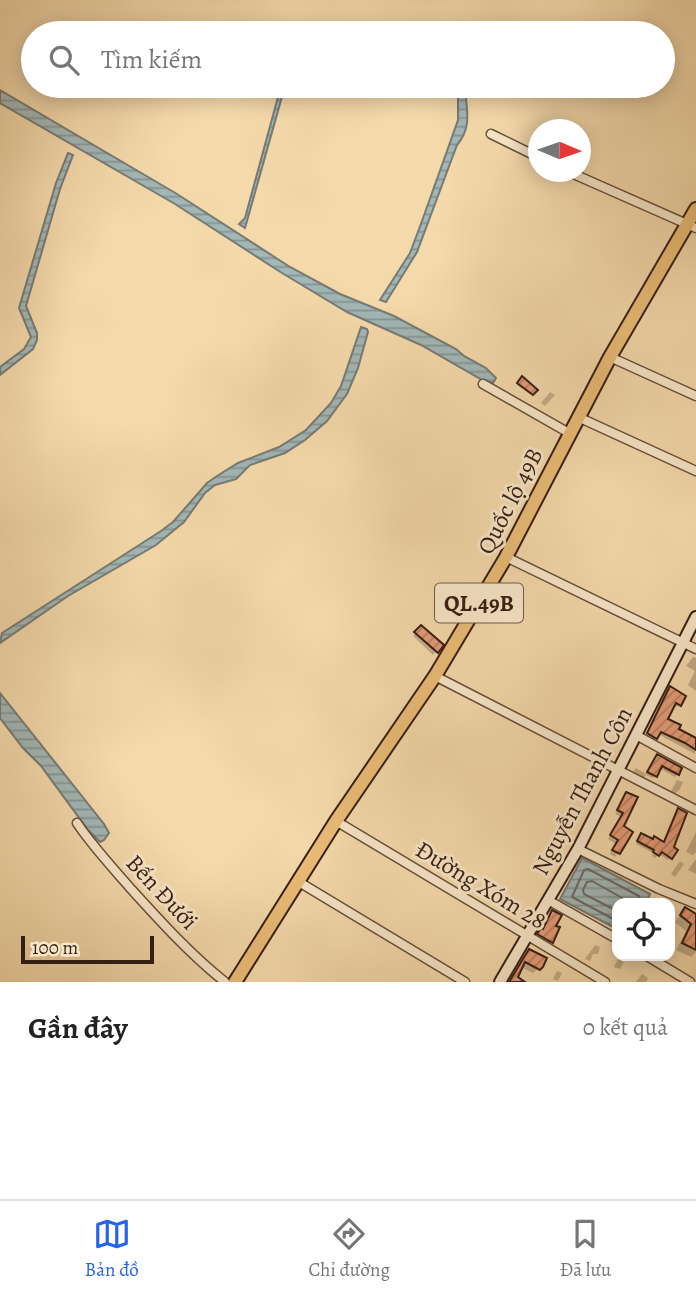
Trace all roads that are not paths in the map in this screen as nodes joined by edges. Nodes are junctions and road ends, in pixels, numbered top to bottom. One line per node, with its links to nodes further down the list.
1 (491, 134): 2 (street)
2 (528, 152)
3 (591, 182): 5 (street)
4 (696, 209): 5 (main road, Quốc lộ 49B / QL.49B)
5 (691, 226): 6 (main road, Quốc lộ 49B / QL.49B)
6 (610, 357): 8 (street); 9 (main road, Quốc lộ 49B / QL.49B)
7 (483, 384): 10 (street)
8 (696, 396)
9 (578, 416): 10 (main road, Quốc lộ 49B / QL.49B); 11 (street)
10 (569, 433): 12 (main road, Quốc lộ 49B / QL.49B)
11 (696, 471)
12 (506, 557): 14 (street); 16 (main road, Quốc lộ 49B / QL.49B)
13 (696, 617): 14 (street, Nguyễn Thanh Côn)
14 (683, 642): 15 (street); 17 (street, Nguyễn Thanh Côn)
15 (696, 649)
16 (435, 676): 19 (street); 21 (main road, Quốc lộ 49B / QL.49B)
17 (636, 736): 18 (street); 19 (street, Nguyễn Thanh Côn)
18 (696, 768)
19 (618, 772): 20 (street); 23 (street, Nguyễn Thanh Côn)
20 (696, 810)
21 (336, 821): 24 (main road, Quốc lộ 49B / QL.49B); 27 (street, Đường Xóm 28)
22 (76, 823): 30 (street, Bến Đưới)
23 (578, 849): 25 (street, Nguyễn Thanh Côn); 26 (street)
24 (299, 882): 31 (main road, Quốc lộ 49B / QL.49B); 32 (street)
25 (548, 900): 27 (street, Nguyễn Thanh Côn); 28 (street)
26 (696, 904)
27 (527, 935): 33 (street, Nguyễn Thanh Côn); 34 (street, Đường Xóm 28)
28 (612, 936)
29 (655, 961): 35 (street)
30 (225, 982)
31 (235, 982)
32 (465, 982)
33 (500, 982)
34 (605, 982)
35 (690, 982)

